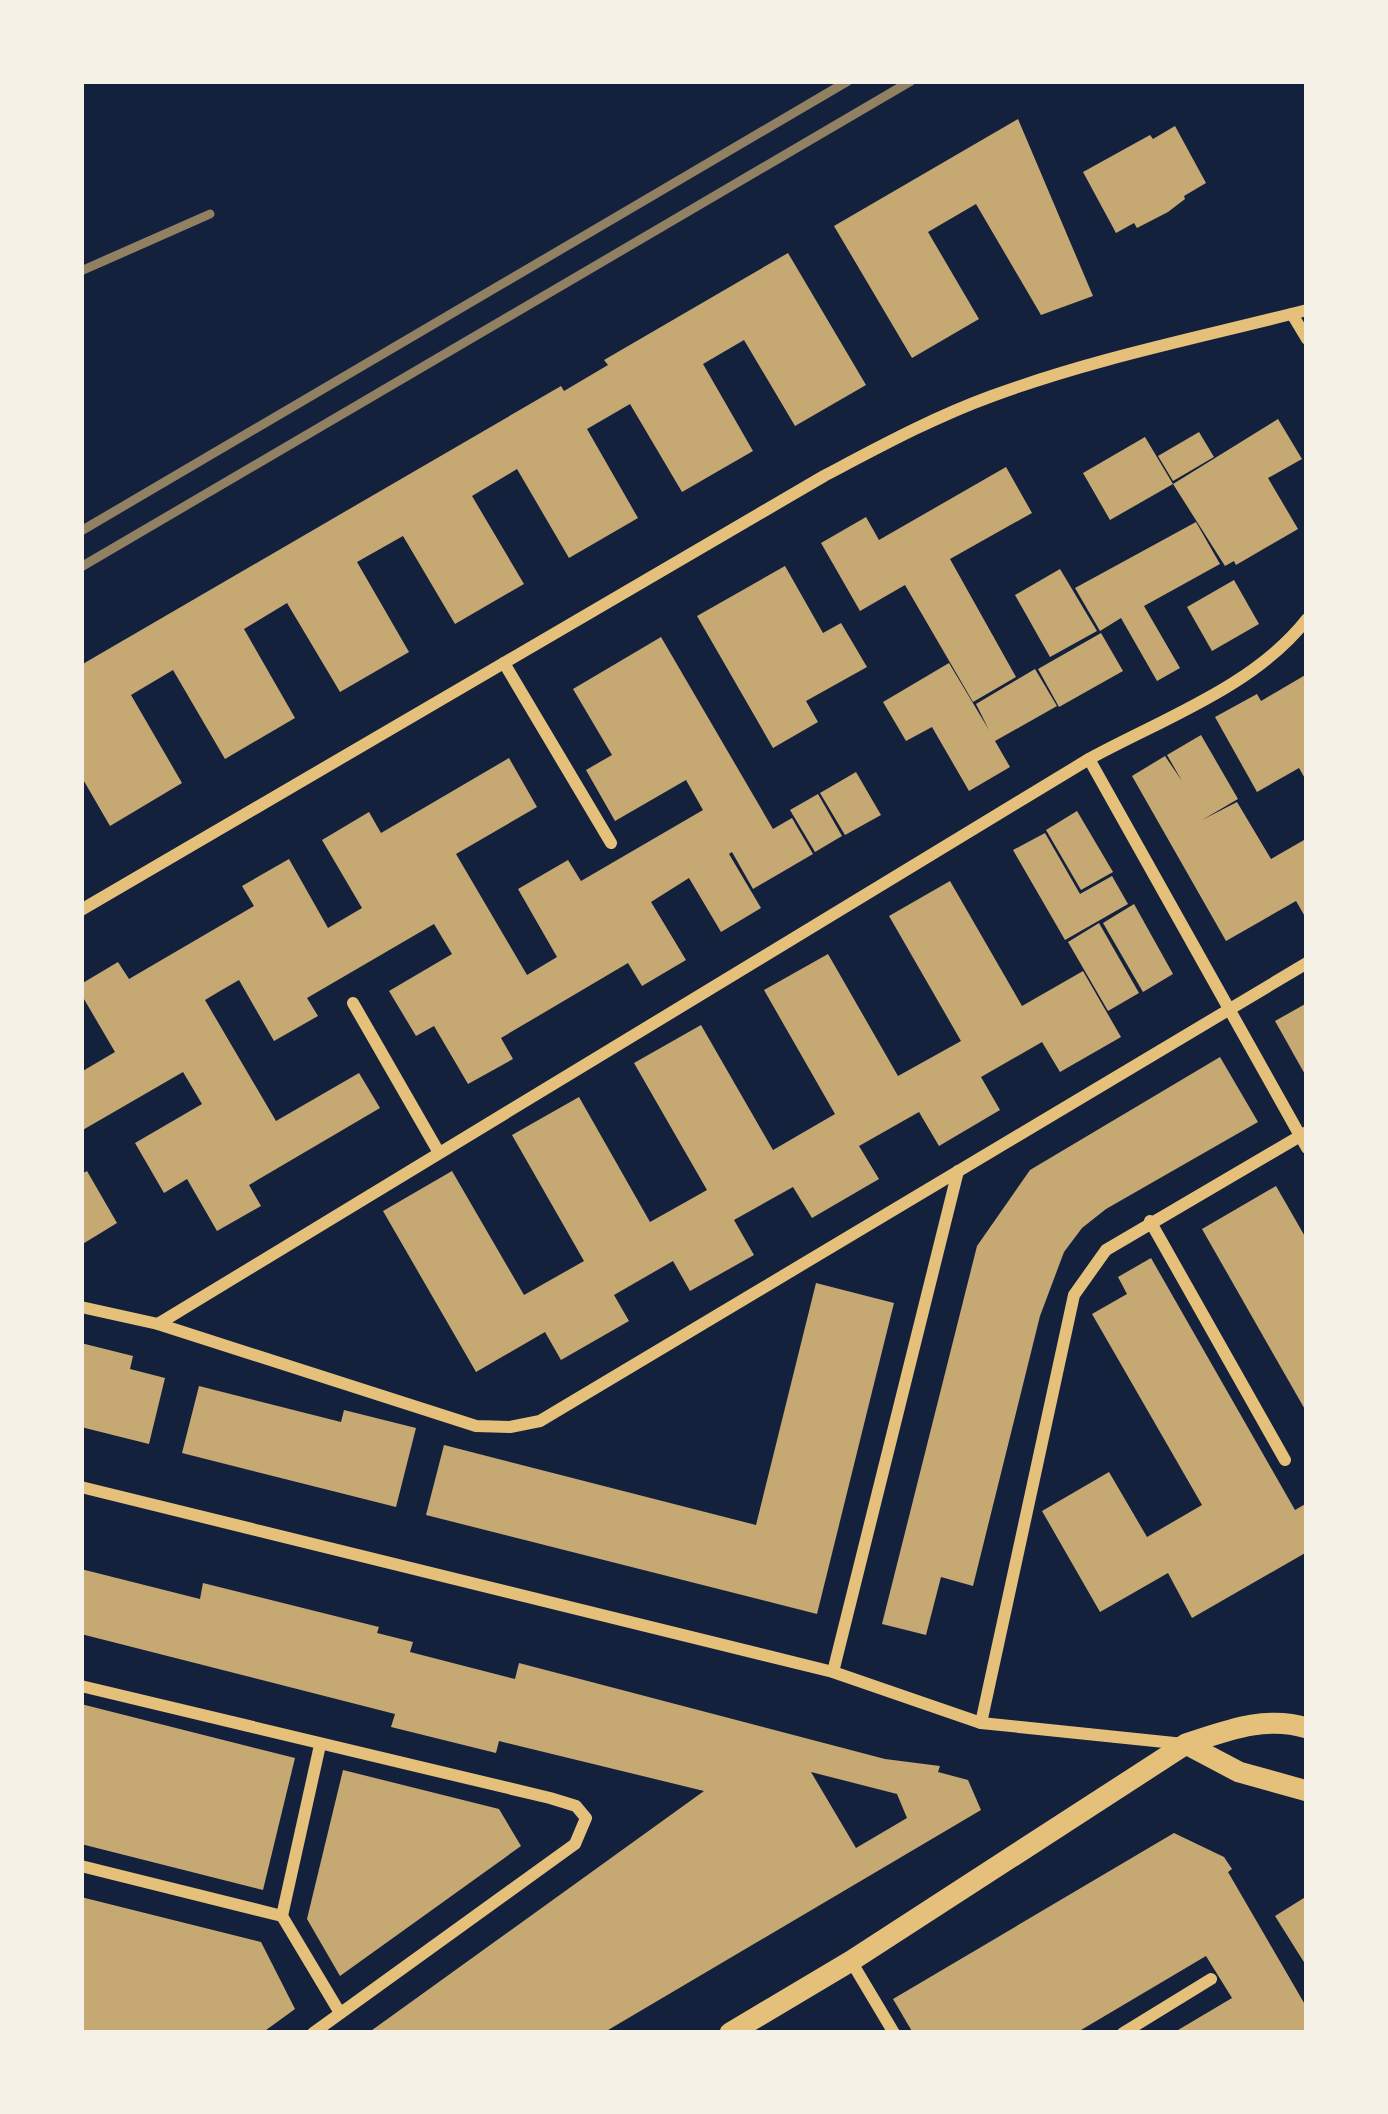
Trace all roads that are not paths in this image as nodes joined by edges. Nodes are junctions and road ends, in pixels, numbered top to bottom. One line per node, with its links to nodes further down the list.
1 (1307, 310): 2 (street)
2 (1292, 314): 3 (street); 5 (street)
3 (1307, 339)
4 (1307, 619): 6 (street)
5 (504, 663): 7 (street); 8 (street)
6 (1089, 758): 11 (street); 13 (street)
7 (611, 843)
8 (81, 910)
9 (1307, 963): 11 (street)
10 (353, 1003): 13 (street)
11 (1229, 1009): 12 (street); 14 (street)
12 (1305, 1139): 15 (street)
13 (438, 1151): 17 (street)
14 (958, 1171): 17 (street); 20 (street)
15 (1150, 1221): 18 (street); 22 (street)
16 (81, 1307): 17 (street)
17 (158, 1324)
18 (1285, 1460)
19 (81, 1486): 20 (street)
20 (832, 1672): 22 (street)
21 (81, 1685): 25 (street)
22 (981, 1723): 24 (street)
23 (1307, 1728): 24 (street)
24 (1186, 1744): 26 (street); 29 (street)
25 (320, 1745): 28 (street); 31 (street)
26 (1307, 1791)
27 (81, 1866): 28 (street)
28 (282, 1916): 31 (street)
29 (851, 1961): 33 (street); 34 (street)
30 (1211, 1979): 35 (street)
31 (340, 2013): 32 (street)
32 (314, 2033)
33 (730, 2033)
34 (894, 2033)
35 (1123, 2033)

